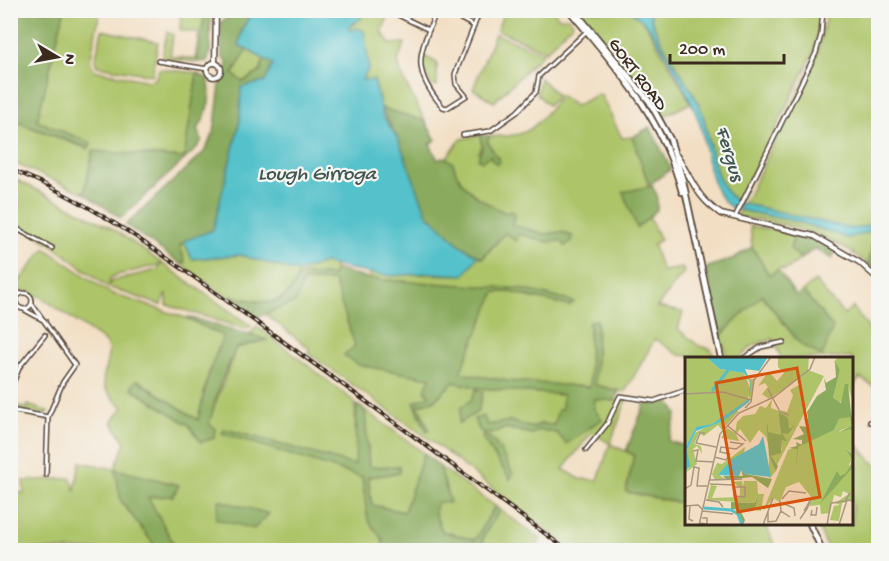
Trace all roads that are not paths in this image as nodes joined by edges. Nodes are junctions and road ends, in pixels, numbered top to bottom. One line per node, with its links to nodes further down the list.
1 (216, 10): 13 (street)
2 (437, 10): 10 (street)
3 (444, 10): 9 (street)
4 (480, 10): 9 (street)
5 (569, 10): 11 (main road, GORT ROAD)
6 (574, 10): 11 (main road)
7 (823, 10): 17 (street)
8 (392, 11): 10 (street)
9 (474, 26): 10 (street)
10 (429, 30)
11 (588, 30): 15 (street); 16 (main road, GORT ROAD); 16 (main road)
12 (158, 61): 14 (street)
13 (215, 63): 14 (street); 14 (street)
14 (208, 69)
15 (463, 135)
16 (684, 181): 17 (street); 29 (main road, GORT ROAD)
17 (734, 219): 20 (street)
18 (10, 225): 19 (street)
19 (52, 248)
20 (879, 279)
21 (10, 293): 22 (street); 23 (street)
22 (20, 294): 23 (street); 24 (street)
23 (16, 302): 25 (street)
24 (32, 304): 25 (street); 26 (street)
25 (25, 310): 26 (street)
26 (46, 322): 34 (street)
27 (45, 335): 31 (street)
28 (784, 342): 30 (street)
29 (721, 357)
30 (746, 357)
31 (10, 390)
32 (685, 391): 37 (street)
33 (10, 410): 34 (street)
34 (48, 417): 38 (street)
35 (879, 417): 36 (street)
36 (870, 422)
37 (586, 450)
38 (46, 476)
39 (810, 525): 40 (main road)
40 (822, 550)

